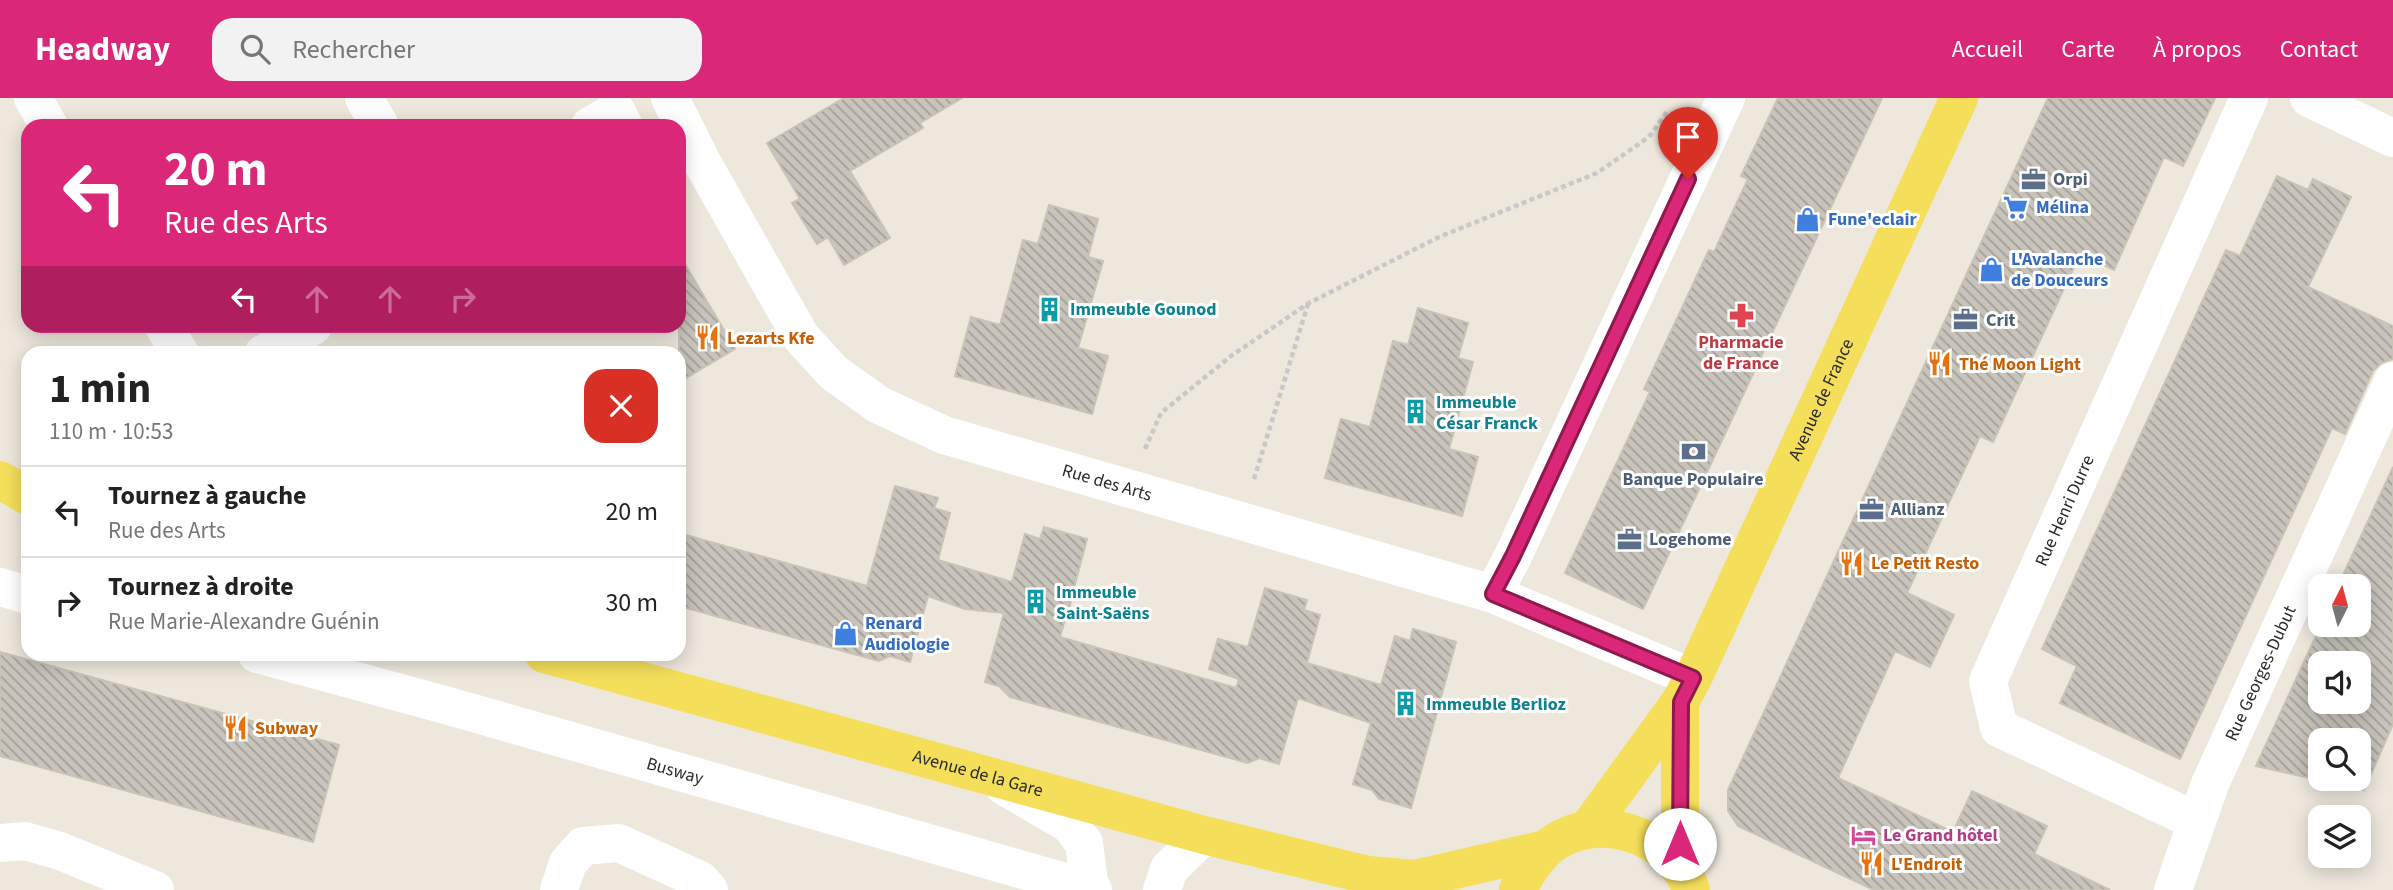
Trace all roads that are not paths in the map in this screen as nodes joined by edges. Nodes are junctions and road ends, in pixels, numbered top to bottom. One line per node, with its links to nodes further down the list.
1 (33, 98): 8 (street)
2 (363, 98): 9 (street)
3 (670, 98): 12 (street, Rue des Arts)
4 (1959, 98): 26 (main road, Avenue de France)
5 (2249, 98): 28 (street, Rue Henri Durre)
6 (2309, 98): 13 (street)
7 (1703, 102): 23 (street)
8 (45, 119)
9 (376, 119)
10 (602, 119): 11 (street)
11 (620, 119)
12 (676, 119)
13 (2393, 138)
14 (686, 152): 15 (street, Rue des Arts)
15 (691, 169): 23 (street, Rue des Arts)
16 (300, 333): 17 (street)
17 (277, 346)
18 (2393, 381): 28 (street, Rue Georges-Dubut)
19 (0, 480): 20 (main road)
20 (21, 492)
21 (0, 587): 22 (street)
22 (21, 593)
23 (1493, 594): 26 (street, Rue des Arts)
24 (283, 661): 38 (street, Busway)
25 (569, 661): 27 (main road, Avenue de la Gare)
26 (1687, 690): 29 (main road); 33 (main road)
27 (984, 775): 30 (main road, Avenue de la Gare); 38 (street)
28 (2196, 821): 41 (street, Rue Georges-Dubut)
29 (1587, 830): 32 (main road); 33 (main road)
30 (1204, 835): 34 (main road, Avenue de la Gare); 39 (street)
31 (0, 843): 35 (street)
32 (1546, 849): 34 (main road, Avenue de la Gare); 40 (main road)
33 (1686, 879)
34 (1427, 884)
35 (155, 890)
36 (559, 890): 37 (street)
37 (709, 890)
38 (1091, 890)
39 (1162, 890)
40 (1518, 890)
41 (2173, 890)

